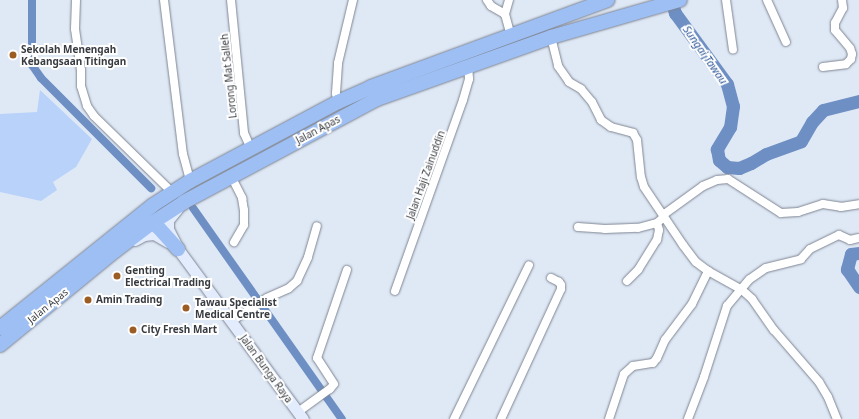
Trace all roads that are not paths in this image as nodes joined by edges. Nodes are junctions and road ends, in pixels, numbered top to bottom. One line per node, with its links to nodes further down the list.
1 (76, 0): 27 (street)
2 (164, 0): 26 (street)
3 (231, 0): 24 (street, Lorong Mat Salleh)
4 (353, 0): 21 (street)
5 (487, 0): 13 (street)
6 (509, 0): 13 (street)
7 (608, 0): 12 (highway, Jalan Apas)
8 (680, 0): 14 (highway, Jalan Apas)
9 (726, 0): 18 (street)
10 (767, 0): 17 (street)
11 (842, 0): 20 (street)
12 (575, 12): 14 (highway); 15 (highway, Jalan Apas)
13 (505, 14): 15 (street)
14 (618, 17): 16 (highway, Jalan Apas)
15 (511, 36): 21 (highway, Jalan Apas)
16 (551, 37): 19 (highway, Jalan Apas); 30 (street)
17 (786, 42)
18 (733, 50)
19 (468, 65): 22 (highway, Jalan Apas); 46 (street, Jalan Haji Zainuddin)
20 (823, 67)
21 (338, 102): 23 (highway, Jalan Apas)
22 (332, 122): 23 (highway); 25 (highway, Jalan Apas)
23 (292, 128): 24 (highway, Jalan Apas)
24 (251, 149): 26 (highway, Jalan Apas)
25 (231, 176): 28 (highway, Jalan Apas); 37 (street)
26 (190, 181): 27 (highway, Jalan Apas)
27 (172, 192): 33 (highway, Jalan Apas)
28 (184, 202): 32 (highway, Jalan Apas); 38 (street)
29 (859, 204): 30 (street)
30 (663, 216): 31 (street); 42 (street)
31 (657, 222): 35 (street); 44 (street)
32 (152, 223): 33 (highway); 38 (highway); 39 (highway, Jalan Apas)
33 (127, 225): 48 (highway, Jalan Apas)
34 (317, 226): 47 (street)
35 (578, 227)
36 (858, 238): 45 (street)
37 (234, 242)
38 (178, 250): 39 (street); 47 (street, Jalan Bunga Raya)
39 (115, 252): 49 (highway, Jalan Apas)
40 (529, 265): 51 (street)
41 (347, 270): 50 (street)
42 (708, 271): 45 (street); 53 (street)
43 (550, 278): 52 (street)
44 (627, 282)
45 (741, 289): 54 (street); 55 (street)
46 (395, 291)
47 (232, 321): 50 (street, Jalan Bunga Raya)
48 (0, 328)
49 (0, 345)
50 (300, 416)
51 (454, 419)
52 (501, 419)
53 (609, 419)
54 (688, 419)
55 (837, 419)

